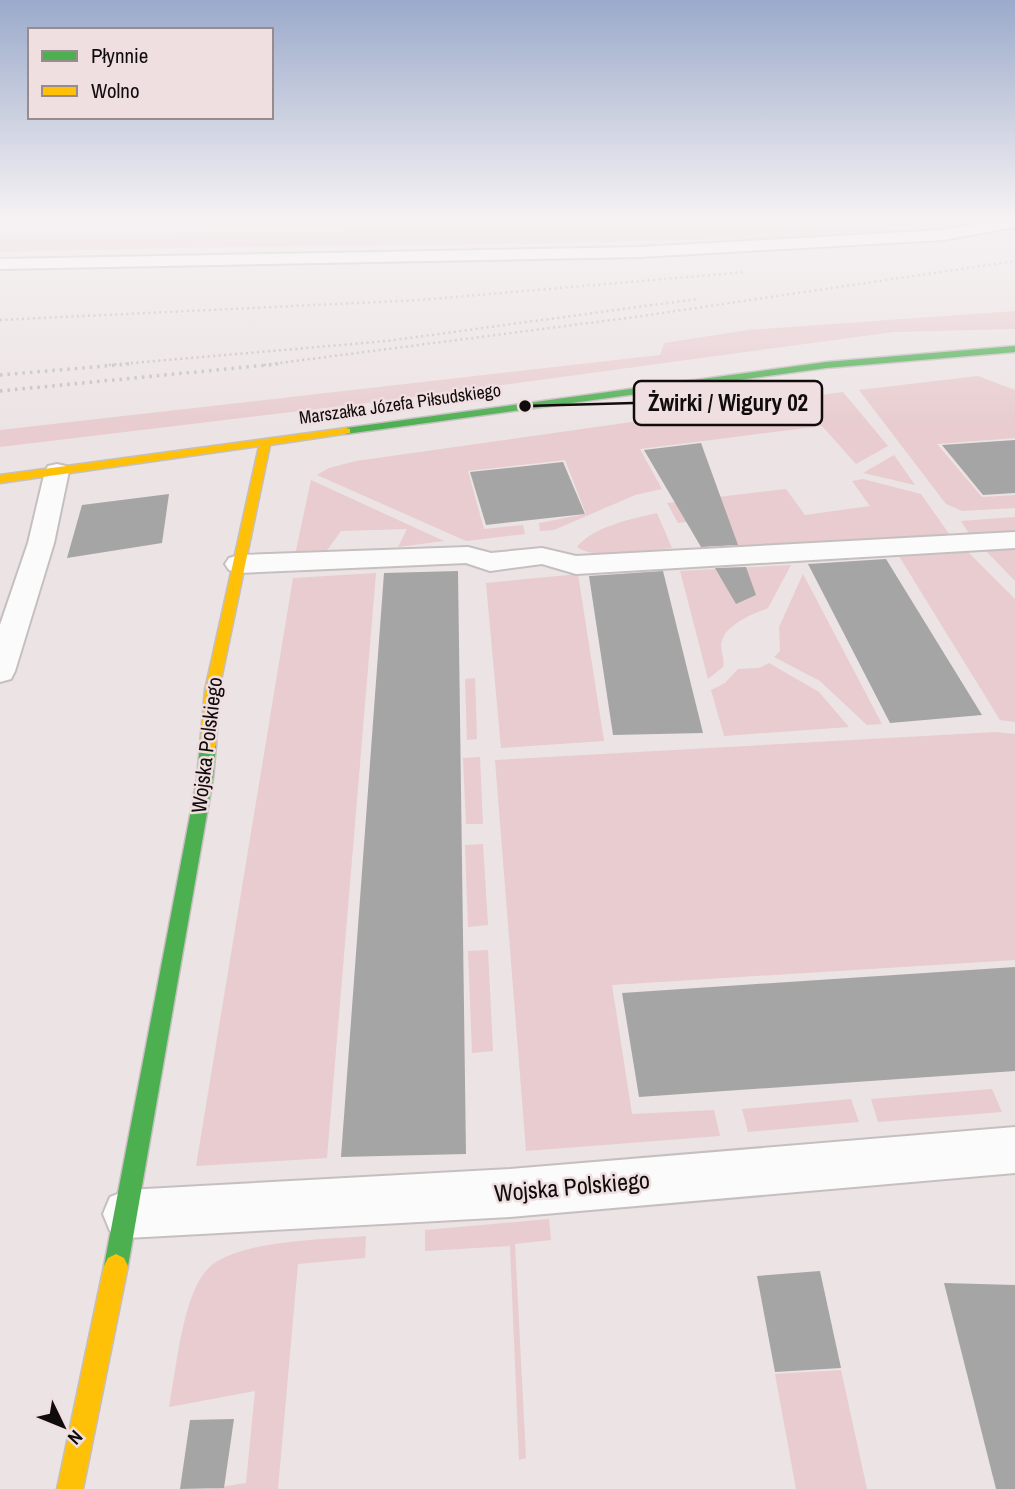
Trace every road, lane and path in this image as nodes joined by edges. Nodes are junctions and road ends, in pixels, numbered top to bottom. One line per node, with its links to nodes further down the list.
1 (1015, 349): 2 (street, Marszałka Józefa Piłsudskiego)
2 (265, 443): 3 (street, Marszałka Józefa Piłsudskiego); 6 (street, Wojska Polskiego)
3 (57, 471): 4 (street, Marszałka Józefa Piłsudskiego); 7 (lane)
4 (0, 479)
5 (1015, 540): 6 (lane)
6 (239, 565): 9 (street, Wojska Polskiego)
7 (0, 671)
8 (1015, 1150): 9 (lane, Wojska Polskiego)
9 (127, 1213): 10 (street, Wojska Polskiego)
10 (70, 1489)

